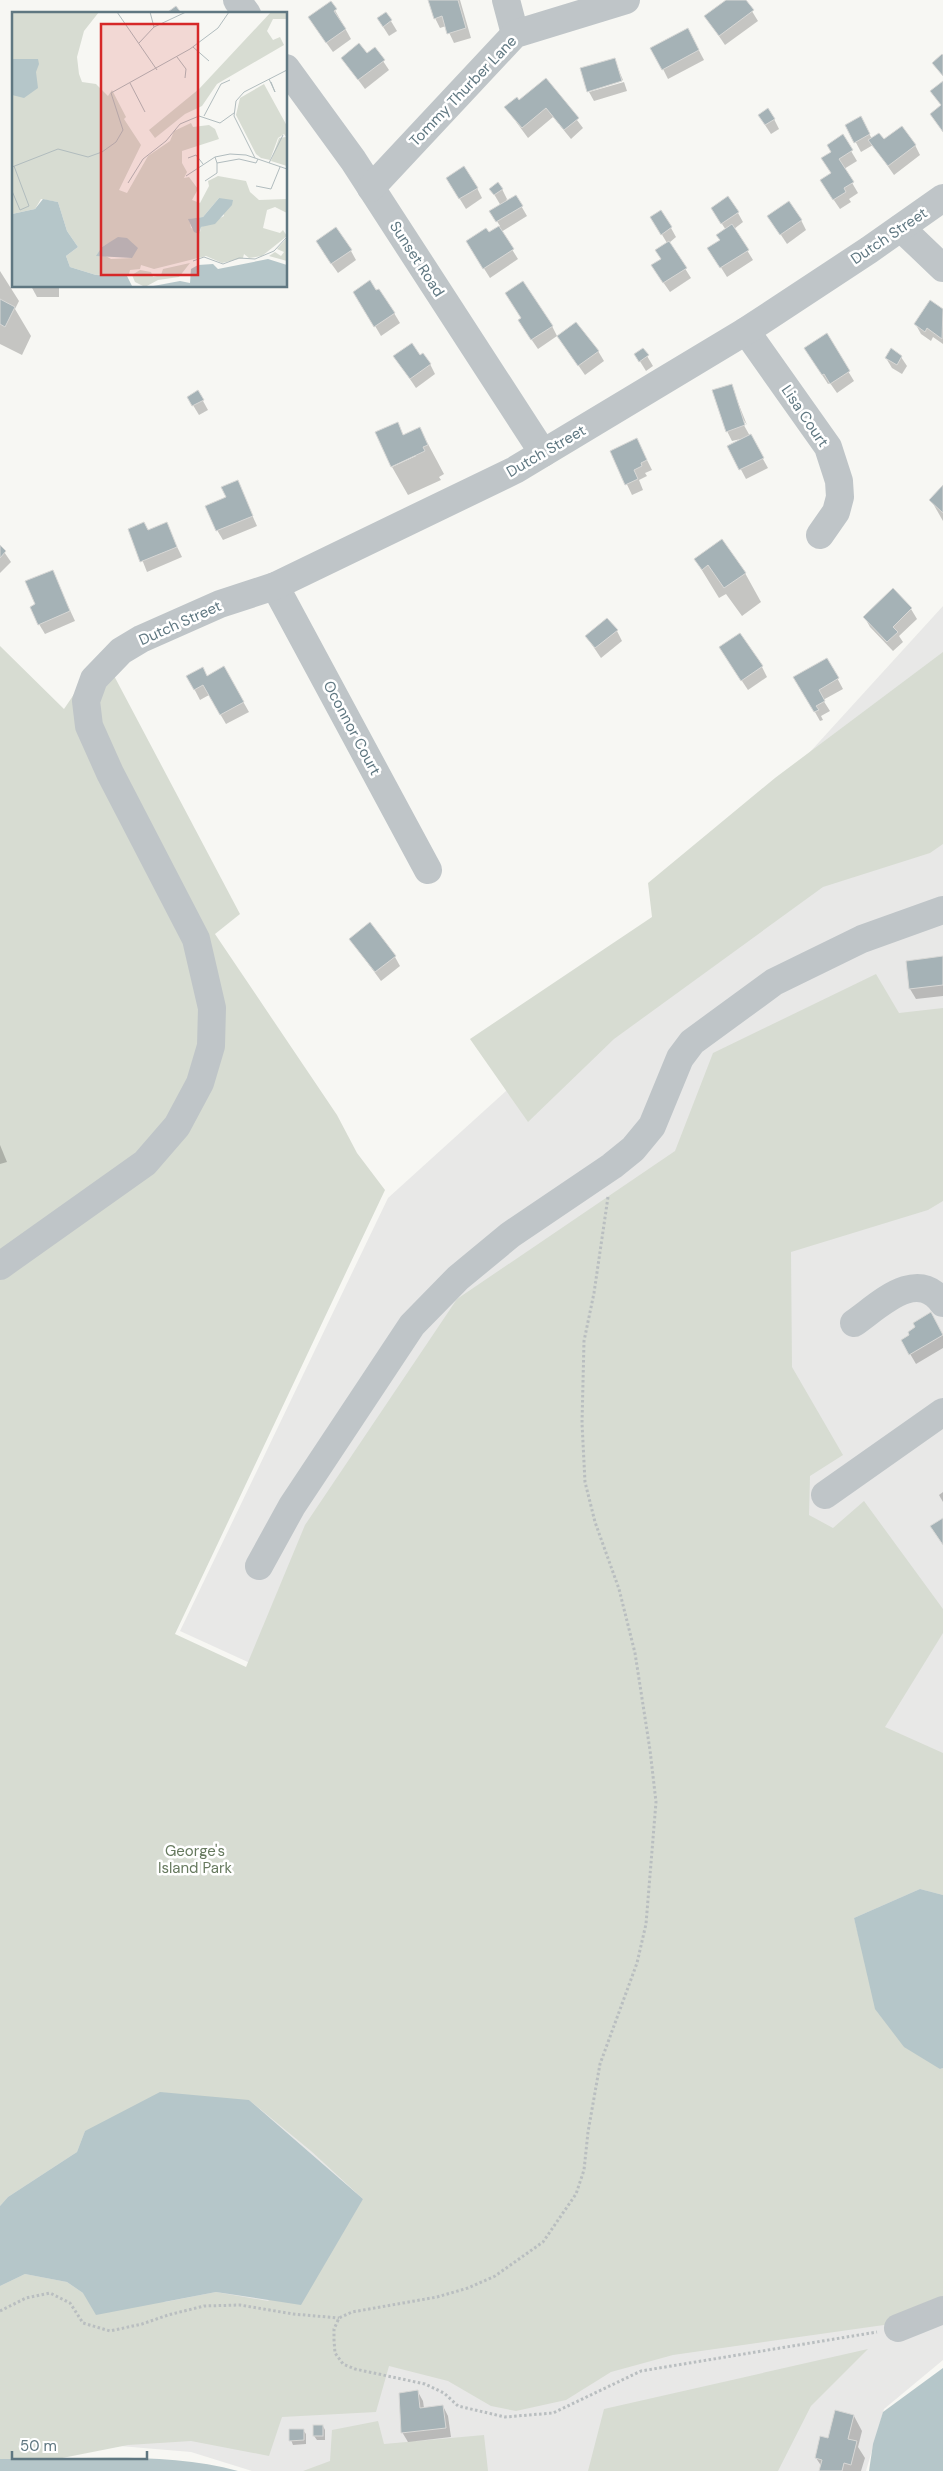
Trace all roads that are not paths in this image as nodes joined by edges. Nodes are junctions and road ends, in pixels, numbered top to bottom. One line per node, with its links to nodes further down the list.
1 (237, 0): 4 (street)
2 (506, 0): 5 (street)
3 (626, 0): 5 (street, Tommy Thurber Lane)
4 (246, 12)
5 (515, 34): 7 (street, Tommy Thurber Lane)
6 (288, 71): 7 (street, Sunset Road)
7 (371, 188): 12 (street, Sunset Road)
8 (943, 198): 9 (street, Dutch Street)
9 (901, 228): 10 (street); 11 (street, Dutch Street)
10 (943, 268)
11 (746, 331): 12 (street, Dutch Street); 13 (street, Lisa Court)
12 (543, 453): 14 (street, Dutch Street)
13 (820, 536)
14 (275, 586): 15 (street, Oconnor Court); 17 (street, Dutch Street)
15 (428, 870)
16 (943, 910): 22 (street)
17 (0, 1266)
18 (943, 1303): 19 (street)
19 (854, 1323)
20 (943, 1412): 21 (street)
21 (825, 1495)
22 (259, 1566)
23 (943, 2310): 24 (street)
24 (898, 2328)

